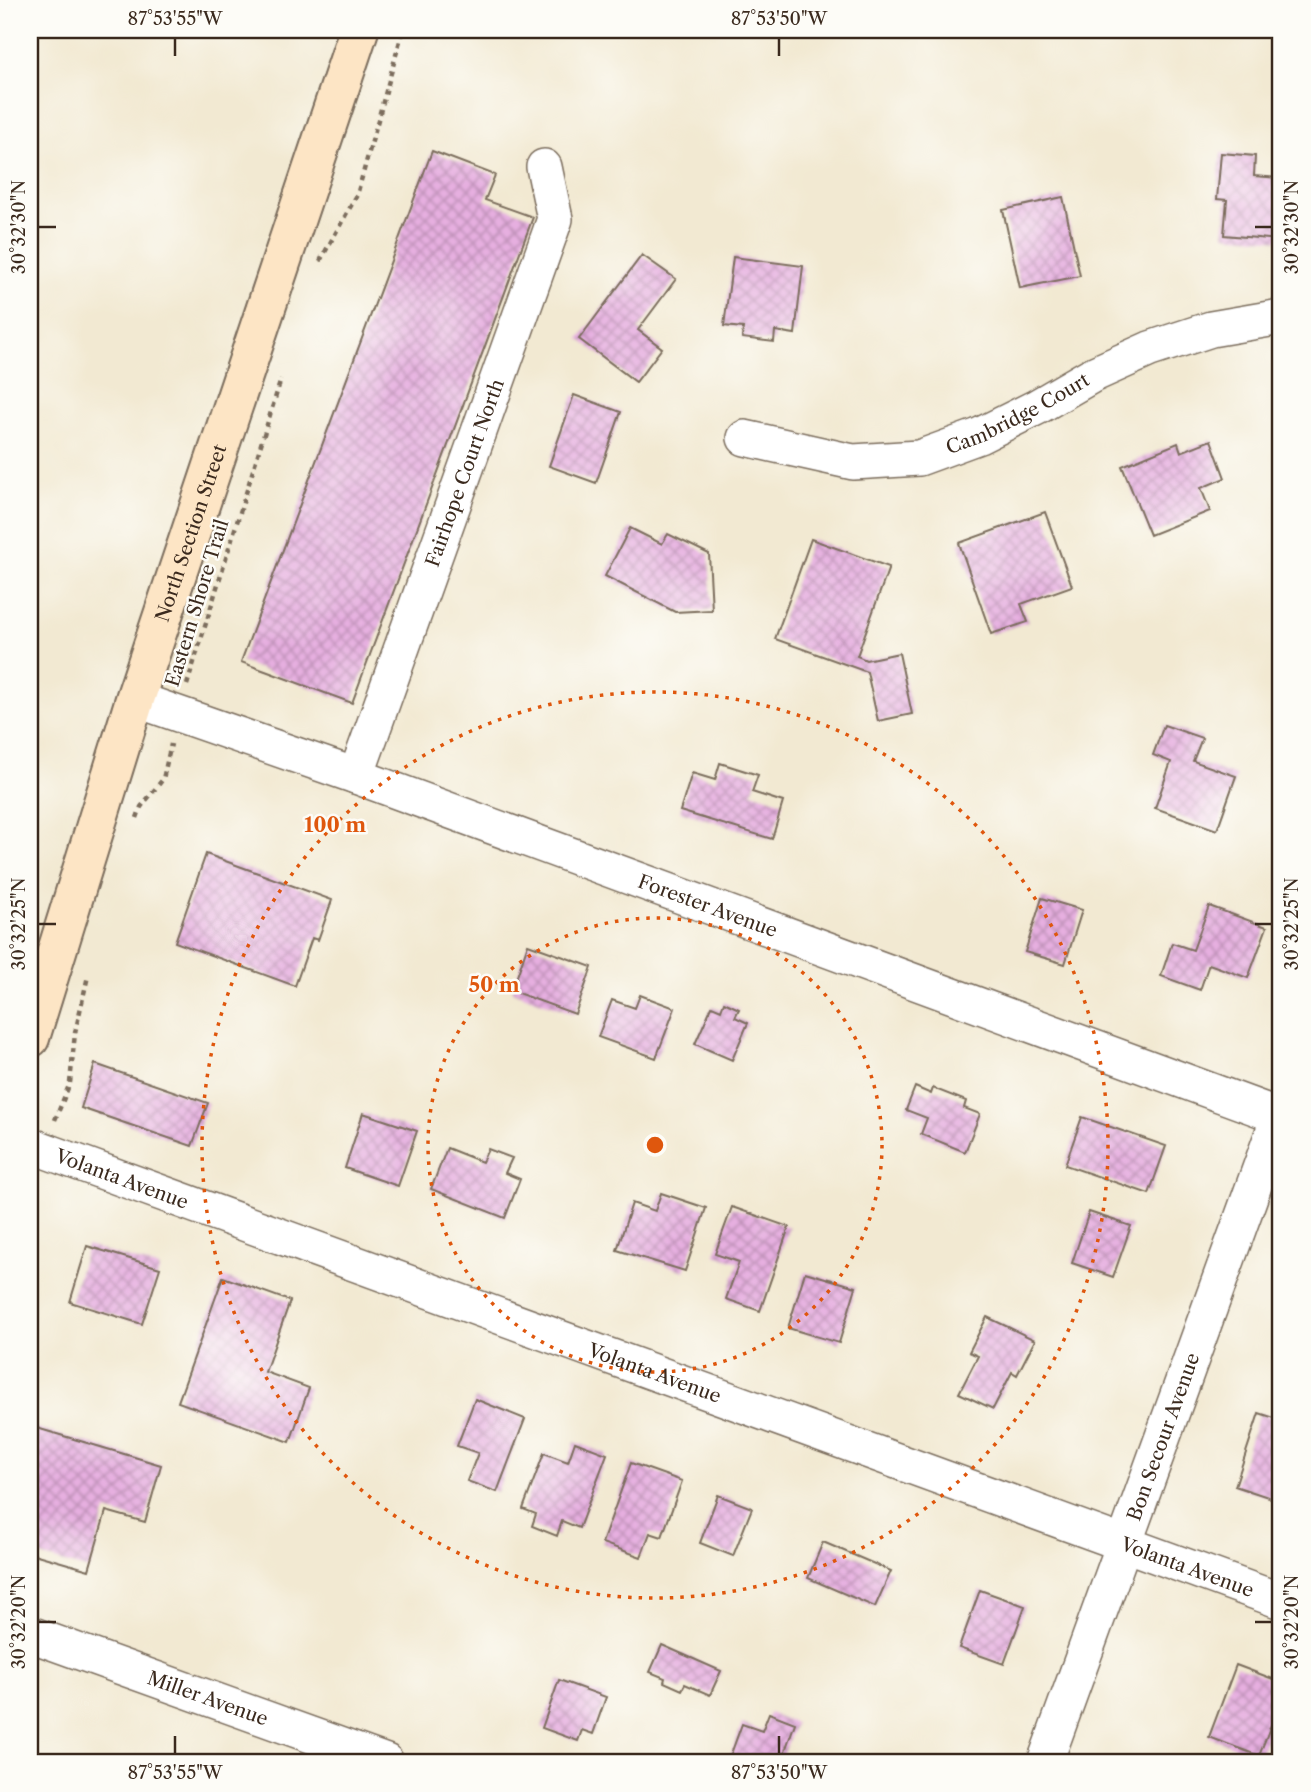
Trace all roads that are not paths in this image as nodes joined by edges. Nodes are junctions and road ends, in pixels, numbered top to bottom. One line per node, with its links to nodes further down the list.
1 (359, 30): 5 (main road, North Section Street)
2 (544, 167): 6 (street, Fairhope Court North)
3 (1281, 317): 4 (street, Cambridge Court)
4 (746, 438)
5 (135, 699): 6 (street, Forester Avenue); 7 (main road, North Section Street)
6 (356, 776): 8 (street, Forester Avenue)
7 (30, 1038)
8 (1280, 1114): 10 (street, Bon Secour Avenue)
9 (36, 1147): 10 (street, Volanta Avenue)
10 (1124, 1545): 11 (street, Volanta Avenue); 14 (street, Bon Secour Avenue)
11 (1281, 1601)
12 (30, 1634): 13 (street, Miller Avenue)
13 (386, 1762)
14 (1045, 1762)

